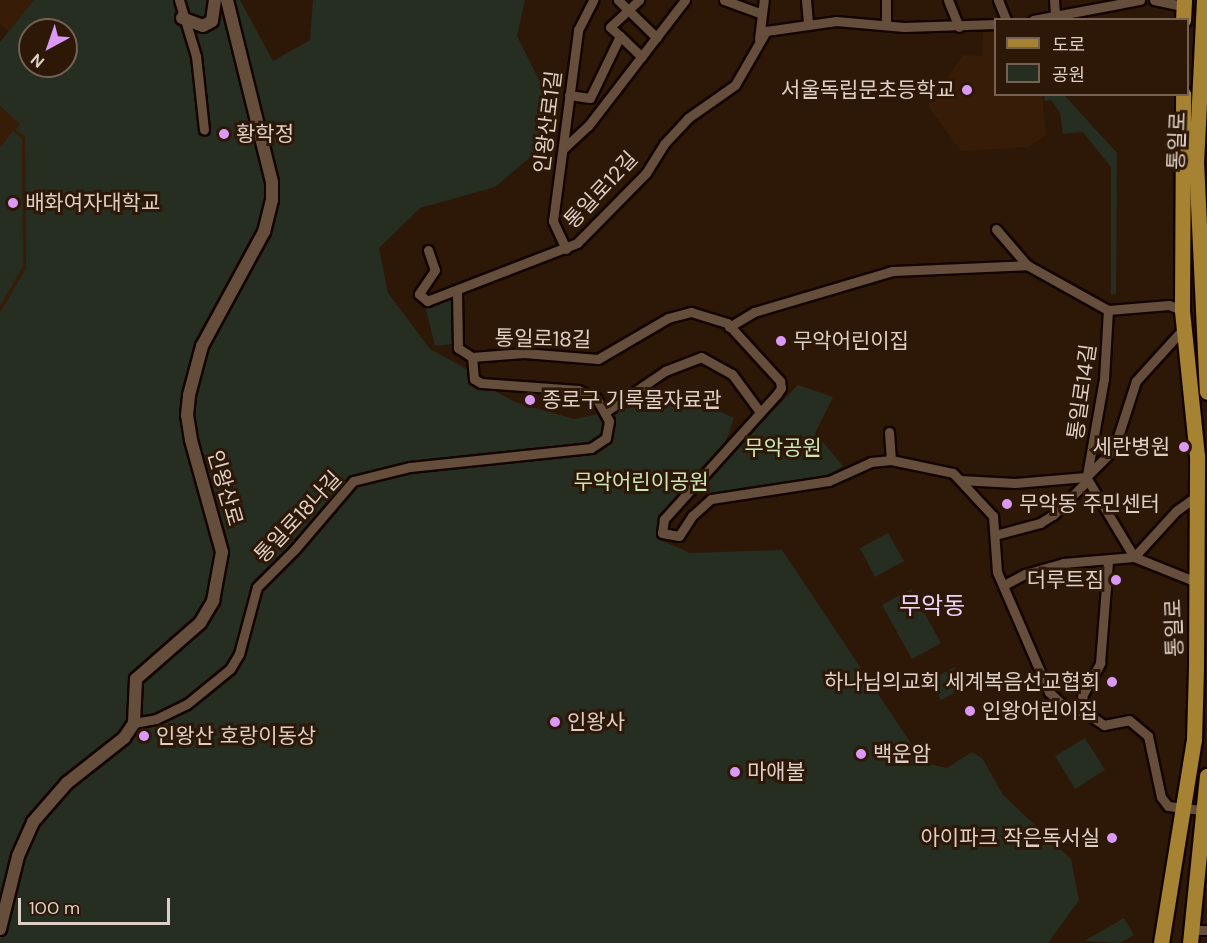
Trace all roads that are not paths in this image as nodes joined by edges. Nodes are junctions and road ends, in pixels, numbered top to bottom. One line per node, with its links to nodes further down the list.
1 (179, 0): 23 (street)
2 (215, 0): 23 (street)
3 (227, 0): 62 (street, 인왕산로)
4 (593, 0): 34 (street, 인왕산로1길)
5 (618, 0): 20 (street)
6 (639, 0): 20 (street)
7 (685, 0): 31 (street)
8 (724, 0): 21 (street)
9 (764, 0): 21 (street)
10 (806, 0): 27 (street)
11 (886, 0): 28 (street)
12 (948, 0): 29 (street)
13 (998, 0): 24 (street)
14 (1054, 0): 22 (street)
15 (1139, 0): 18 (street)
16 (1154, 0): 19 (street)
17 (1204, 0): 48 (main road, 통일로)
18 (1094, 3): 22 (street)
19 (1183, 8)
20 (627, 10): 30 (street); 31 (street)
21 (762, 14): 32 (street)
22 (1055, 16): 25 (street)
23 (182, 18): 36 (street)
24 (1005, 18)
25 (1044, 18)
26 (994, 24): 29 (street)
27 (808, 25): 28 (street); 32 (street)
28 (886, 25): 29 (street)
29 (958, 27)
30 (620, 36): 33 (street); 34 (street)
31 (657, 38): 33 (street)
32 (759, 42): 39 (street, 통일로12길)
33 (642, 57): 37 (street)
34 (569, 95): 37 (street, 인왕산로1길)
35 (1183, 96): 44 (main road, 통일로)
36 (204, 130)
37 (563, 149): 39 (street, 인왕산로1길)
38 (996, 229): 41 (street)
39 (566, 249): 42 (street, 통일로12길)
40 (428, 250): 42 (street, 통일로12길)
41 (1027, 265): 43 (street); 45 (street)
42 (457, 291): 47 (street, 통일로18길)
43 (1108, 310): 44 (street); 53 (street, 통일로14길)
44 (1182, 310): 46 (main road, 통일로)
45 (729, 327): 47 (street, 통일로18길); 50 (street, 통일로18길)
46 (1184, 328): 53 (street, 통일로14길); 55 (main road, 통일로)
47 (472, 357): 49 (street)
48 (1207, 392)
49 (605, 412): 50 (street); 62 (street, 통일로18나길)
50 (760, 412): 52 (street, 통일로18길)
51 (889, 432): 52 (street)
52 (891, 460): 54 (street, 통일로18길)
53 (1086, 479): 54 (street); 56 (street, 통일로14길); 57 (street)
54 (960, 480): 56 (street, 통일로18길)
55 (1194, 498): 57 (street); 59 (main road, 통일로)
56 (995, 535): 60 (street, 통일로18길)
57 (1134, 557): 58 (street); 59 (street)
58 (1108, 561): 60 (street); 61 (street)
59 (1194, 581): 64 (main road, 통일로)
60 (1004, 585): 61 (street, 통일로18길)
61 (1086, 713): 64 (street, 통일로18길)
62 (134, 723): 66 (street)
63 (1207, 776): 65 (main road)
64 (1182, 808): 65 (street, 통일로18길); 69 (main road, 통일로)
65 (1204, 811): 68 (main road)
66 (0, 929)
67 (1207, 930): 68 (street)
68 (1190, 937)
69 (1161, 943)

